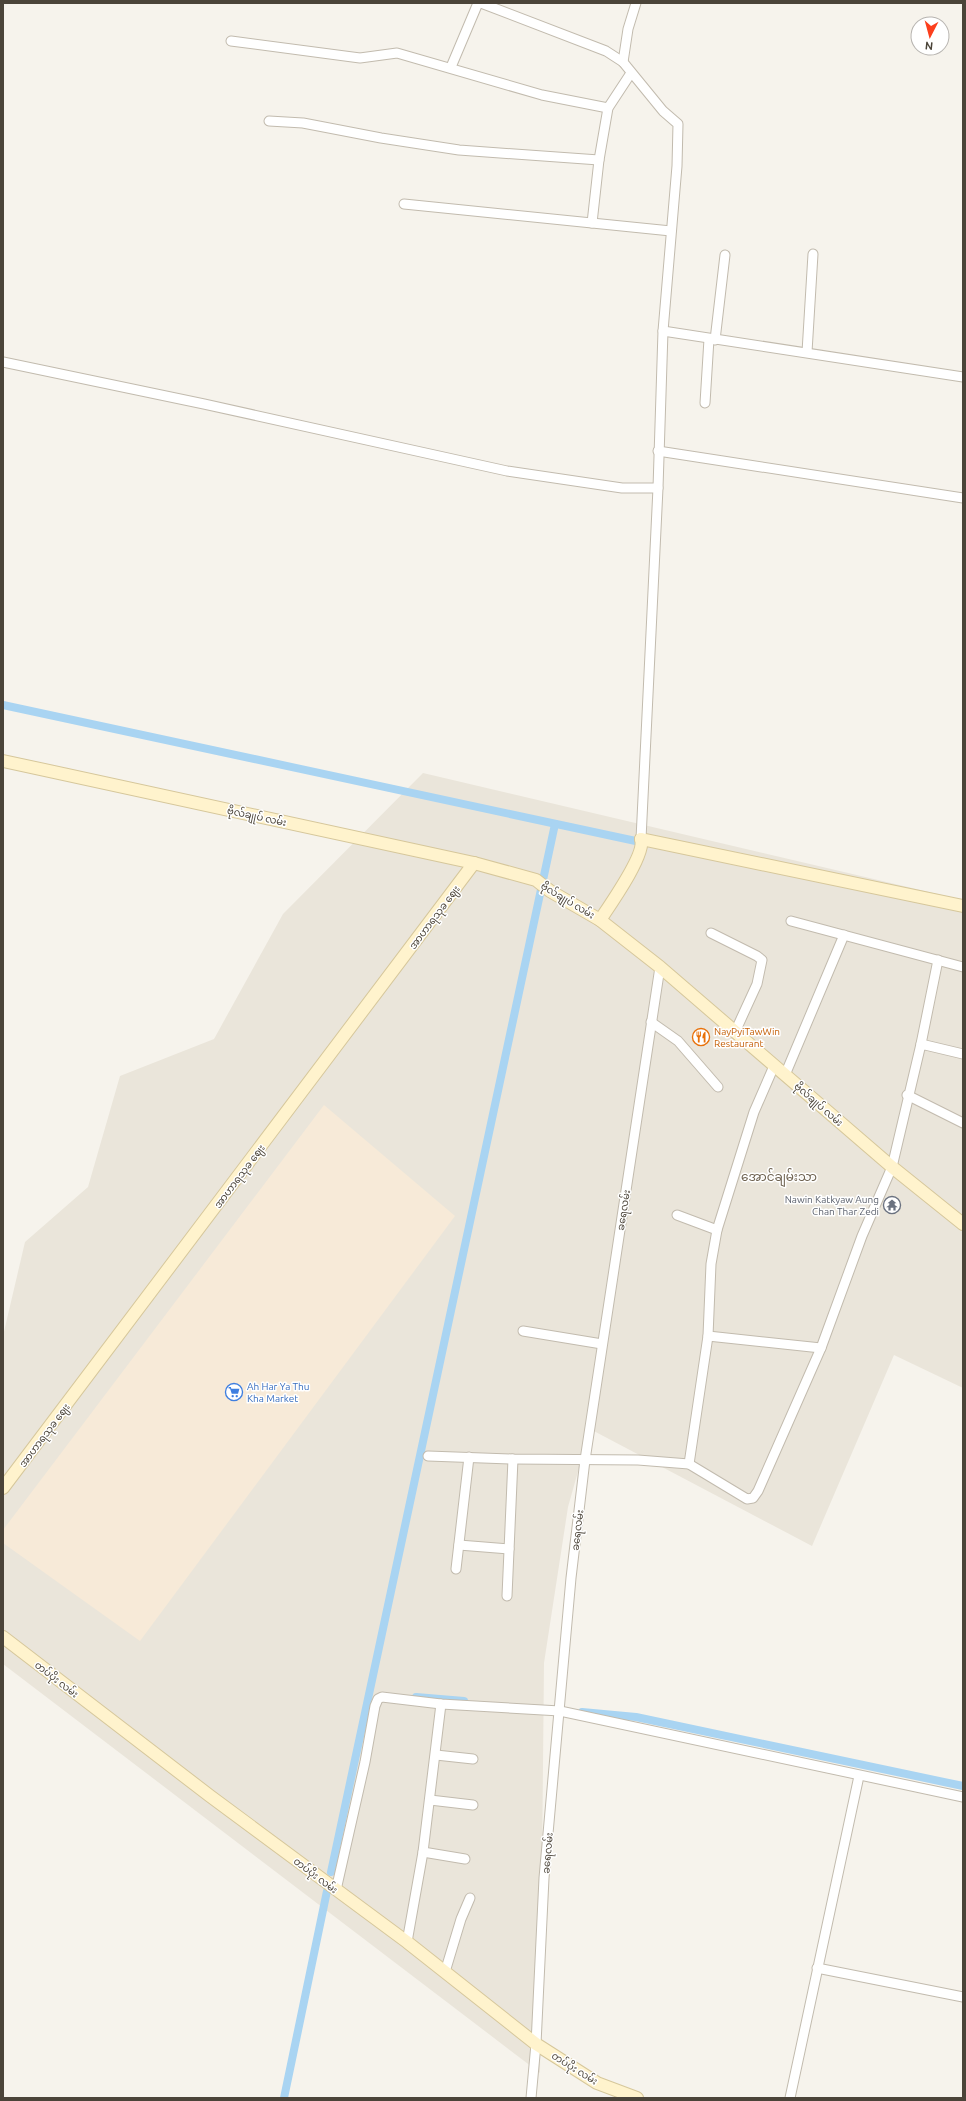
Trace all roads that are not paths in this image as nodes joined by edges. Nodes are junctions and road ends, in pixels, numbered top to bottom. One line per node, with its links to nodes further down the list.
1 (480, 3): 4 (street); 5 (street)
2 (636, 3): 4 (street)
3 (231, 41): 5 (street)
4 (623, 62): 6 (street)
5 (451, 67): 7 (street)
6 (632, 73): 7 (street); 12 (street)
7 (608, 108): 9 (street)
8 (269, 121): 9 (street)
9 (599, 160): 11 (street)
10 (404, 204): 11 (street)
11 (592, 223): 12 (street)
12 (671, 231): 15 (street)
13 (813, 254): 17 (street)
14 (725, 255): 16 (street)
15 (663, 331): 16 (street); 21 (street)
16 (712, 340): 17 (street); 20 (street)
17 (807, 352): 19 (street)
18 (3, 362): 22 (street)
19 (963, 377)
20 (705, 403)
21 (658, 451): 22 (street); 23 (street)
22 (658, 488): 25 (street)
23 (963, 498)
24 (3, 761): 26 (street, ဗိုလ်ချုပ် လမ်း)
25 (641, 841): 27 (street); 28 (street)
26 (474, 863): 28 (street, ဗိုလ်ချုပ် လမ်း); 57 (street, အာဟာရသုခ ဈေး)
27 (963, 906)
28 (600, 920): 33 (street, ဗိုလ်ချုပ် လမ်း)
29 (791, 921): 31 (street)
30 (711, 933): 36 (street)
31 (844, 935): 32 (street); 40 (street)
32 (938, 960): 34 (street); 37 (street)
33 (660, 967): 35 (street, ခရေလမ်း); 36 (street, ဗိုလ်ချုပ် လမ်း)
34 (963, 967)
35 (651, 1022): 41 (street); 50 (street, ခရေလမ်း)
36 (735, 1032): 39 (street, ဗိုလ်ချုပ် လမ်း)
37 (921, 1044): 38 (street); 42 (street)
38 (963, 1054)
39 (774, 1066): 40 (street, ဗိုလ်ချုပ် လမ်း); 47 (street)
40 (785, 1075): 44 (street, ဗိုလ်ချုပ် လမ်း)
41 (718, 1087)
42 (907, 1095): 43 (street); 44 (street)
43 (963, 1123)
44 (892, 1167): 46 (street, ဗိုလ်ချုပ် လမ်း); 51 (street)
45 (677, 1215): 47 (street)
46 (963, 1224)
47 (717, 1230): 49 (street)
48 (523, 1331): 50 (street)
49 (708, 1336): 51 (street); 56 (street)
50 (602, 1344): 55 (street, ခရေလမ်း)
51 (821, 1348): 56 (street)
52 (428, 1456): 53 (street)
53 (468, 1456): 54 (street); 58 (street)
54 (513, 1459): 55 (street); 59 (street)
55 (585, 1460): 56 (street); 64 (street, ခရေလမ်း)
56 (689, 1464)
57 (3, 1488)
58 (459, 1545): 59 (street); 60 (street)
59 (509, 1549): 61 (street)
60 (456, 1569)
61 (507, 1596)
62 (3, 1637): 73 (street, တပ်ပိုး လမ်း)
63 (441, 1704): 64 (street); 65 (street); 73 (street)
64 (560, 1712): 67 (street); 79 (street, ခရေလမ်း)
65 (436, 1755): 66 (street); 69 (street)
66 (473, 1759)
67 (859, 1776): 68 (street); 76 (street)
68 (963, 1797)
69 (430, 1800): 70 (street); 71 (street)
70 (473, 1805)
71 (423, 1852): 72 (street); 75 (street)
72 (465, 1859)
73 (336, 1890): 75 (street, တပ်ပိုး လမ်း)
74 (470, 1898): 77 (street)
75 (407, 1942): 77 (street, တပ်ပိုး လမ်း)
76 (817, 1968): 78 (street); 82 (street)
77 (445, 1972): 79 (street, တပ်ပိုး လမ်း)
78 (963, 1997)
79 (536, 2044): 80 (street, ခရေလမ်း); 81 (street, တပ်ပိုး လမ်း)
80 (531, 2098)
81 (637, 2098)
82 (790, 2098)

